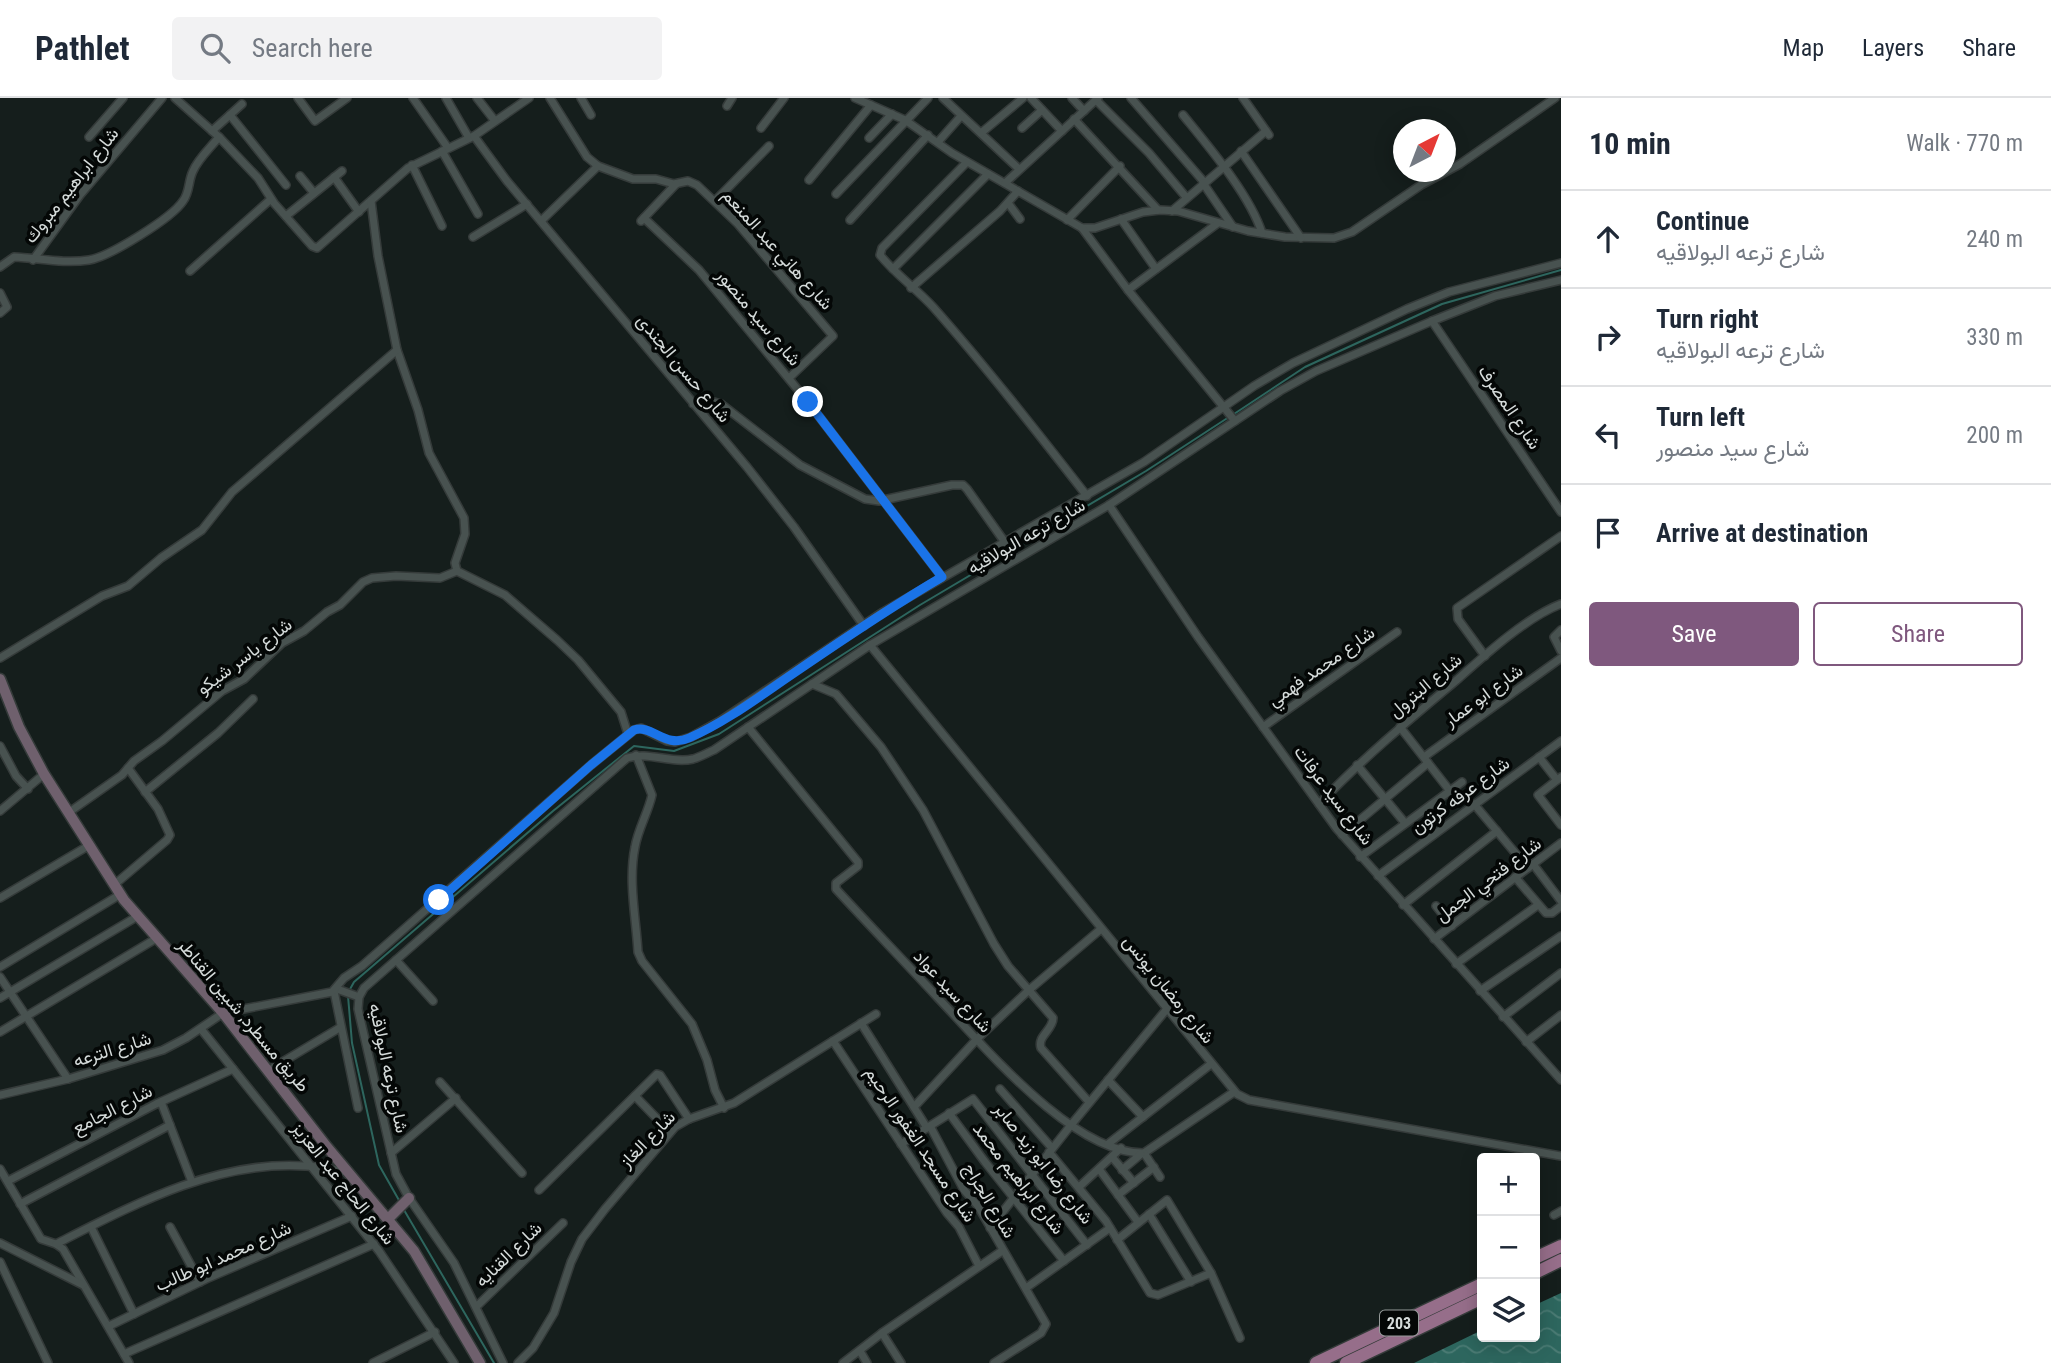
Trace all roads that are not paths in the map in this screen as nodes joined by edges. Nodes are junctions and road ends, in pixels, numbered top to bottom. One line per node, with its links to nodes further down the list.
1 (123, 98): 43 (street)
2 (162, 98): 93 (street, شارع ابراهيم مبروك)
3 (175, 98): 39 (street)
4 (298, 98): 5 (street)
5 (347, 98)
6 (413, 98): 49 (street)
7 (446, 98): 45 (street, شارع حسن الجندى)
8 (477, 98): 36 (street)
9 (528, 98): 36 (street)
10 (550, 98): 53 (street, شارع هاني عبد المنعم)
11 (581, 98): 31 (street)
12 (732, 98): 26 (street)
13 (784, 98): 37 (street)
14 (855, 98): 24 (street)
15 (928, 98): 34 (street)
16 (943, 98): 32 (street)
17 (1023, 98): 41 (street)
18 (1031, 98): 27 (street)
19 (1072, 98): 28 (street)
20 (1131, 98): 62 (street)
21 (1243, 98): 50 (street)
22 (1555, 98): 64 (street)
23 (1097, 99): 28 (street); 70 (street)
24 (871, 102): 29 (street); 61 (street)
25 (242, 104): 30 (street)
26 (727, 106)
27 (1042, 110): 38 (street); 40 (street)
28 (1084, 111): 35 (street)
29 (892, 114): 34 (street); 46 (street)
30 (230, 115): 39 (street); 66 (street)
31 (591, 115)
32 (961, 116): 41 (street); 47 (street)
33 (1183, 116): 55 (street)
34 (905, 120): 42 (street); 69 (street)
35 (1074, 120): 40 (street); 54 (street)
36 (495, 121): 45 (street)
37 (761, 128)
38 (1022, 128)
39 (212, 131): 44 (street)
40 (1062, 131): 56 (street)
41 (981, 133): 56 (street)
42 (928, 135): 47 (street); 83 (street)
43 (89, 137)
44 (219, 137): 71 (street); 93 (street)
45 (472, 137): 49 (street); 75 (street, شارع حسن الجندى)
46 (869, 138)
47 (938, 142): 51 (street)
48 (769, 146): 73 (street)
49 (445, 149): 52 (street); 79 (street)
50 (1241, 151): 55 (street); 92 (street)
51 (967, 162): 58 (street); 96 (street)
52 (412, 165): 72 (street); 87 (street)
53 (598, 166): 65 (street, شارع هاني عبد المنعم); 85 (street)
54 (1120, 166): 76 (street); 84 (street)
55 (1224, 166): 62 (street); 90 (street)
56 (1019, 169): 63 (street)
57 (342, 171): 60 (street)
58 (988, 174): 63 (street); 96 (street)
59 (300, 176): 68 (street)
60 (334, 177): 68 (street); 78 (street)
61 (809, 180)
62 (1203, 182): 70 (street); 88 (street)
63 (1005, 183): 67 (street)
64 (1424, 183): 92 (street)
65 (677, 184): 73 (street, شارع هاني عبد المنعم); 106 (street, شارع سيد منصور)
66 (286, 186)
67 (1018, 191): 74 (street); 84 (street)
68 (314, 193): 80 (street)
69 (836, 194)
70 (1186, 197): 77 (street)
71 (271, 200): 80 (street); 98 (street)
72 (371, 201): 78 (street); 105 (street)
73 (715, 201): 106 (street, شارع هاني عبد المنعم)
74 (1008, 203): 81 (street); 100 (street)
75 (527, 204): 85 (street, شارع حسن الجندى); 91 (street)
76 (1158, 210): 77 (street); 82 (street)
77 (1172, 211): 86 (street)
78 (359, 212): 80 (street)
79 (478, 214)
80 (286, 216)
81 (1020, 219)
82 (1121, 219): 89 (street); 97 (street)
83 (850, 220)
84 (1067, 220): 89 (street)
85 (541, 221): 107 (street, شارع حسن الجندى)
86 (1218, 223): 88 (street); 97 (street)
87 (442, 226)
88 (1233, 227): 90 (street)
89 (1082, 228): 101 (street)
90 (1262, 233): 92 (street)
91 (473, 236)
92 (1301, 238)
93 (33, 260): 95 (street)
94 (1561, 263): 108 (street, شارع ترعه البولاقيه)
95 (0, 267)
96 (893, 269): 100 (street)
97 (1156, 269): 101 (street)
98 (190, 271)
99 (1561, 280): 104 (street, شارع ترعه البولاقيه)
100 (911, 288): 110 (street)
101 (1128, 290): 108 (street)
102 (0, 293): 103 (street)
103 (0, 313)
104 (1432, 321): 109 (street, شارع ترعه البولاقيه); 113 (street, شارع المصرف)
105 (397, 350): 116 (street); 125 (street)
106 (789, 378): 111 (street, شارع سيد منصور)
107 (693, 404): 111 (street); 119 (street, شارع حسن الجندى)
108 (1224, 407): 109 (street); 110 (street, شارع ترعه البولاقيه)
109 (1235, 421): 112 (street, شارع ترعه البولاقيه)
110 (1087, 496): 115 (street, شارع ترعه البولاقيه)
111 (884, 500): 115 (street); 117 (street, شارع سيد منصور)
112 (1110, 505): 122 (street, شارع ترعه البولاقيه); 131 (street, شارع سيد عرفات)
113 (1561, 512)
114 (1561, 536): 124 (street)
115 (1004, 541): 117 (street, شارع ترعه البولاقيه)
116 (457, 571): 133 (street); 140 (street, شارع ياسر شيكو)
117 (942, 577): 119 (street, شارع ترعه البولاقيه)
118 (1561, 604): 124 (street, شارع البترول)
119 (864, 626): 133 (street, شارع ترعه البولاقيه)
120 (1561, 630): 123 (street)
121 (1397, 632): 131 (street, شارع محمد فهمي)
122 (870, 645): 128 (street, شارع ترعه البولاقيه); 170 (street, شارع رمضان يونس)
123 (1561, 651)
124 (1485, 656): 132 (street, شارع البترول)
125 (0, 658)
126 (1561, 659): 138 (street, شارع ابو عمار)
127 (0, 679): 141 (main road, طريق مسطرد, شبين القناطر)
128 (813, 684): 130 (street, شارع ترعه البولاقيه); 180 (street)
129 (253, 699): 146 (street)
130 (748, 727): 136 (street, شارع ترعه البولاقيه); 196 (street, شارع سيد عواد)
131 (1263, 727): 148 (street, شارع سيد عرفات)
132 (1401, 727): 138 (street); 139 (street, شارع البترول)
133 (628, 734): 179 (street)
134 (1561, 741): 137 (street, شارع عرفه كرتون)
135 (0, 746): 144 (street)
136 (636, 755): 174 (street, شارع ترعه البولاقيه); 215 (street)
137 (1539, 757): 142 (street); 149 (street, شارع عرفه كرتون)
138 (1426, 760): 145 (street); 147 (street, شارع ابو عمار)
139 (1357, 765): 147 (street); 148 (street, شارع البترول)
140 (128, 768): 146 (street); 151 (street, شارع ياسر شيكو)
141 (42, 776): 144 (street); 151 (main road, طريق مسطرد, شبين القناطر)
142 (1559, 779): 153 (street)
143 (1462, 782): 145 (street)
144 (29, 787): 150 (street)
145 (1450, 791): 152 (street)
146 (145, 792): 162 (street)
147 (1385, 799): 152 (street); 155 (street, شارع ابو عمار)
148 (1319, 804): 155 (street, شارع سيد عرفات)
149 (1474, 804): 154 (street); 160 (street, شارع عرفه كرتون)
150 (0, 811)
151 (68, 813): 157 (main road, طريق مسطرد, شبين القناطر)
152 (1405, 823): 158 (street)
153 (1561, 825)
154 (1497, 831): 159 (street); 165 (street)
155 (1342, 835): 158 (street, شارع سيد عرفات)
156 (1561, 844): 159 (street, شارع فتحي الجمل)
157 (88, 846): 162 (main road, طريق مسطرد, شبين القناطر); 163 (street)
158 (1360, 857): 160 (street, شارع سيد عرفات)
159 (1530, 866): 161 (street, شارع فتحي الجمل); 164 (street)
160 (1378, 876): 165 (street, شارع سيد عرفات)
161 (1515, 877): 166 (street); 169 (street, شارع فتحي الجمل)
162 (117, 889): 168 (main road, طريق مسطرد, شبين القناطر); 176 (street)
163 (0, 898)
164 (1561, 904): 166 (street)
165 (1403, 905): 173 (street, شارع سيد عرفات)
166 (1538, 905): 175 (street)
167 (1436, 906): 169 (street)
168 (138, 916): 172 (main road, طريق مسطرد, شبين القناطر); 182 (street)
169 (1452, 926): 173 (street, شارع فتحي الجمل)
170 (1101, 929): 180 (street); 186 (street, شارع رمضان يونس)
171 (1561, 936): 181 (street)
172 (157, 938): 188 (main road, طريق مسطرد, شبين القناطر); 190 (street)
173 (1434, 939): 175 (street, شارع سيد عرفات)
174 (396, 960): 183 (street, شارع ترعه البولاقيه); 185 (street)
175 (1456, 964): 181 (street, شارع سيد عرفات)
176 (0, 967)
177 (1561, 973): 191 (street)
178 (0, 977): 182 (street)
179 (337, 990): 183 (street); 188 (street); 194 (street)
180 (1029, 990): 196 (street); 212 (street)
181 (1480, 991): 191 (street, شارع سيد عرفات)
182 (11, 992): 184 (street); 190 (street)
183 (357, 996): 227 (street, شارع ترعه البولاقيه)
184 (0, 998)
185 (433, 1001)
186 (1166, 1010): 199 (street, شارع رمضان يونس); 203 (street)
187 (876, 1014): 192 (street, شارع الغاز)
188 (220, 1015): 193 (street, شارع الترعه); 201 (main road, طريق مسطرد, شبين القناطر)
189 (1561, 1015): 198 (street)
190 (27, 1016): 195 (street); 202 (street)
191 (1503, 1017): 198 (street, شارع سيد عرفات)
192 (862, 1023): 197 (street, شارع الغاز); 213 (street, شارع الجراج)
193 (203, 1027): 200 (street, شارع الحاج عبد العزيز); 202 (street, شارع الترعه)
194 (341, 1027): 201 (street); 214 (street)
195 (0, 1032)
196 (977, 1039): 213 (street); 220 (street, شارع سيد عواد)
197 (834, 1041): 215 (street, شارع الغاز); 223 (street, شارع مسجد الغفور الرحيم)
198 (1525, 1042): 204 (street, شارع سيد عرفات)
199 (1211, 1064): 207 (street, شارع رمضان يونس); 217 (street)
200 (233, 1069): 211 (street, شارع الجامع); 231 (street, شارع الحاج عبد العزيز)
201 (270, 1070): 236 (main road, طريق مسطرد, شبين القناطر)
202 (68, 1079): 208 (street, شارع الترعه)
203 (1108, 1080): 212 (street); 217 (street)
204 (1561, 1080)
205 (440, 1082): 210 (street)
206 (1000, 1089): 226 (street)
207 (1234, 1092): 228 (street); 229 (street)
208 (0, 1095)
209 (635, 1096): 218 (street); 222 (street); 244 (street)
210 (456, 1098): 227 (street); 237 (street)
211 (162, 1102): 219 (street); 240 (street, شارع الجامع)
212 (1089, 1102): 220 (street)
213 (914, 1107): 221 (street, شارع الجراج)
214 (358, 1108)
215 (724, 1108): 218 (street, شارع الغاز)
216 (950, 1113): 221 (street); 238 (street, شارع رضا ابو زيد صابر); 246 (street, شارع ابراهيم محمد)
217 (1143, 1117): 224 (street)
218 (689, 1119): 222 (street, شارع الغاز)
219 (170, 1125): 241 (street); 248 (street)
220 (1071, 1125): 224 (street, شارع سيد عواد); 226 (street)
221 (929, 1127): 223 (street); 256 (street, شارع الجراج)
222 (670, 1132): 293 (street, شارع الغاز)
223 (901, 1144): 269 (street, شارع مسجد الغفور الرحيم)
224 (1108, 1144): 225 (street, شارع سيد عواد)
225 (1121, 1148): 228 (street, شارع سيد عواد); 230 (street)
226 (1051, 1150): 238 (street); 243 (street)
227 (391, 1153): 247 (street, شارع ترعه البولاقيه)
228 (1142, 1154): 232 (street); 235 (street)
229 (1561, 1156)
230 (1112, 1157): 234 (street); 235 (street)
231 (312, 1166): 236 (street); 241 (street); 251 (street, شارع الحاج عبد العزيز)
232 (1153, 1167): 239 (street); 242 (street)
233 (0, 1169): 240 (street)
234 (1098, 1169): 243 (street); 245 (street)
235 (1122, 1170): 242 (street)
236 (349, 1172): 250 (main road, طريق مسطرد, شبين القناطر)
237 (522, 1173)
238 (1032, 1174): 246 (street); 262 (street, شارع رضا ابو زيد صابر)
239 (1160, 1177)
240 (8, 1181): 248 (street)
241 (192, 1182): 254 (street)
242 (1134, 1183): 245 (street)
243 (1080, 1187): 257 (street)
244 (539, 1190)
245 (1118, 1195): 252 (street)
246 (1014, 1198): 256 (street); 267 (street, شارع ابراهيم محمد)
247 (408, 1199): 250 (main road); 278 (street, شارع ترعه البولاقيه)
248 (20, 1204): 260 (street)
249 (1149, 1213): 252 (street); 271 (street); 273 (street)
250 (392, 1215): 291 (main road, طريق مسطرد, شبين القناطر)
251 (352, 1216): 261 (street, شارع الحاج عبد العزيز); 272 (street, شارع محمد ابو طالب)
252 (1139, 1222): 258 (street)
253 (563, 1223): 278 (street, شارع القنايه)
254 (91, 1227): 260 (street); 279 (street)
255 (170, 1227): 272 (street)
256 (990, 1228): 264 (street, شارع الجراج)
257 (1110, 1228): 258 (street); 262 (street)
258 (1117, 1240): 273 (street)
259 (0, 1243): 274 (street)
260 (56, 1244): 274 (street)
261 (374, 1244): 281 (street, شارع الحاج عبد العزيز); 285 (street)
262 (1087, 1245): 267 (street)
263 (1561, 1246): 265 (main road)
264 (1002, 1251): 269 (street); 276 (street, شارع الجراج)
265 (1540, 1256)
266 (1561, 1260): 270 (main road)
267 (1065, 1261): 276 (street)
268 (0, 1262): 288 (street)
269 (979, 1266): 282 (street)
270 (1540, 1270)
271 (1211, 1273): 273 (street); 283 (street)
272 (200, 1282): 279 (street, شارع محمد ابو طالب)
273 (1191, 1282)
274 (83, 1285): 280 (street)
275 (1477, 1286): 297 (main road, 203)
276 (1026, 1288): 287 (street, شارع الجراج)
277 (1477, 1300): 298 (main road, 203)
278 (475, 1307): 292 (street, شارع ترعه البولاقيه)
279 (134, 1314): 280 (street, شارع محمد ابو طالب)
280 (109, 1326): 285 (street)
281 (435, 1332): 286 (street); 290 (street, شارع الحاج عبد العزيز)
282 (882, 1333): 284 (street); 296 (street)
283 (1240, 1339)
284 (860, 1351): 294 (street); 295 (street)
285 (124, 1354): 289 (street)
286 (377, 1362)
287 (995, 1362)
288 (48, 1363)
289 (129, 1363)
290 (454, 1363)
291 (479, 1363)
292 (503, 1363)
293 (518, 1363)
294 (843, 1363)
295 (867, 1363)
296 (901, 1363)
297 (1316, 1363)
298 (1346, 1363)

